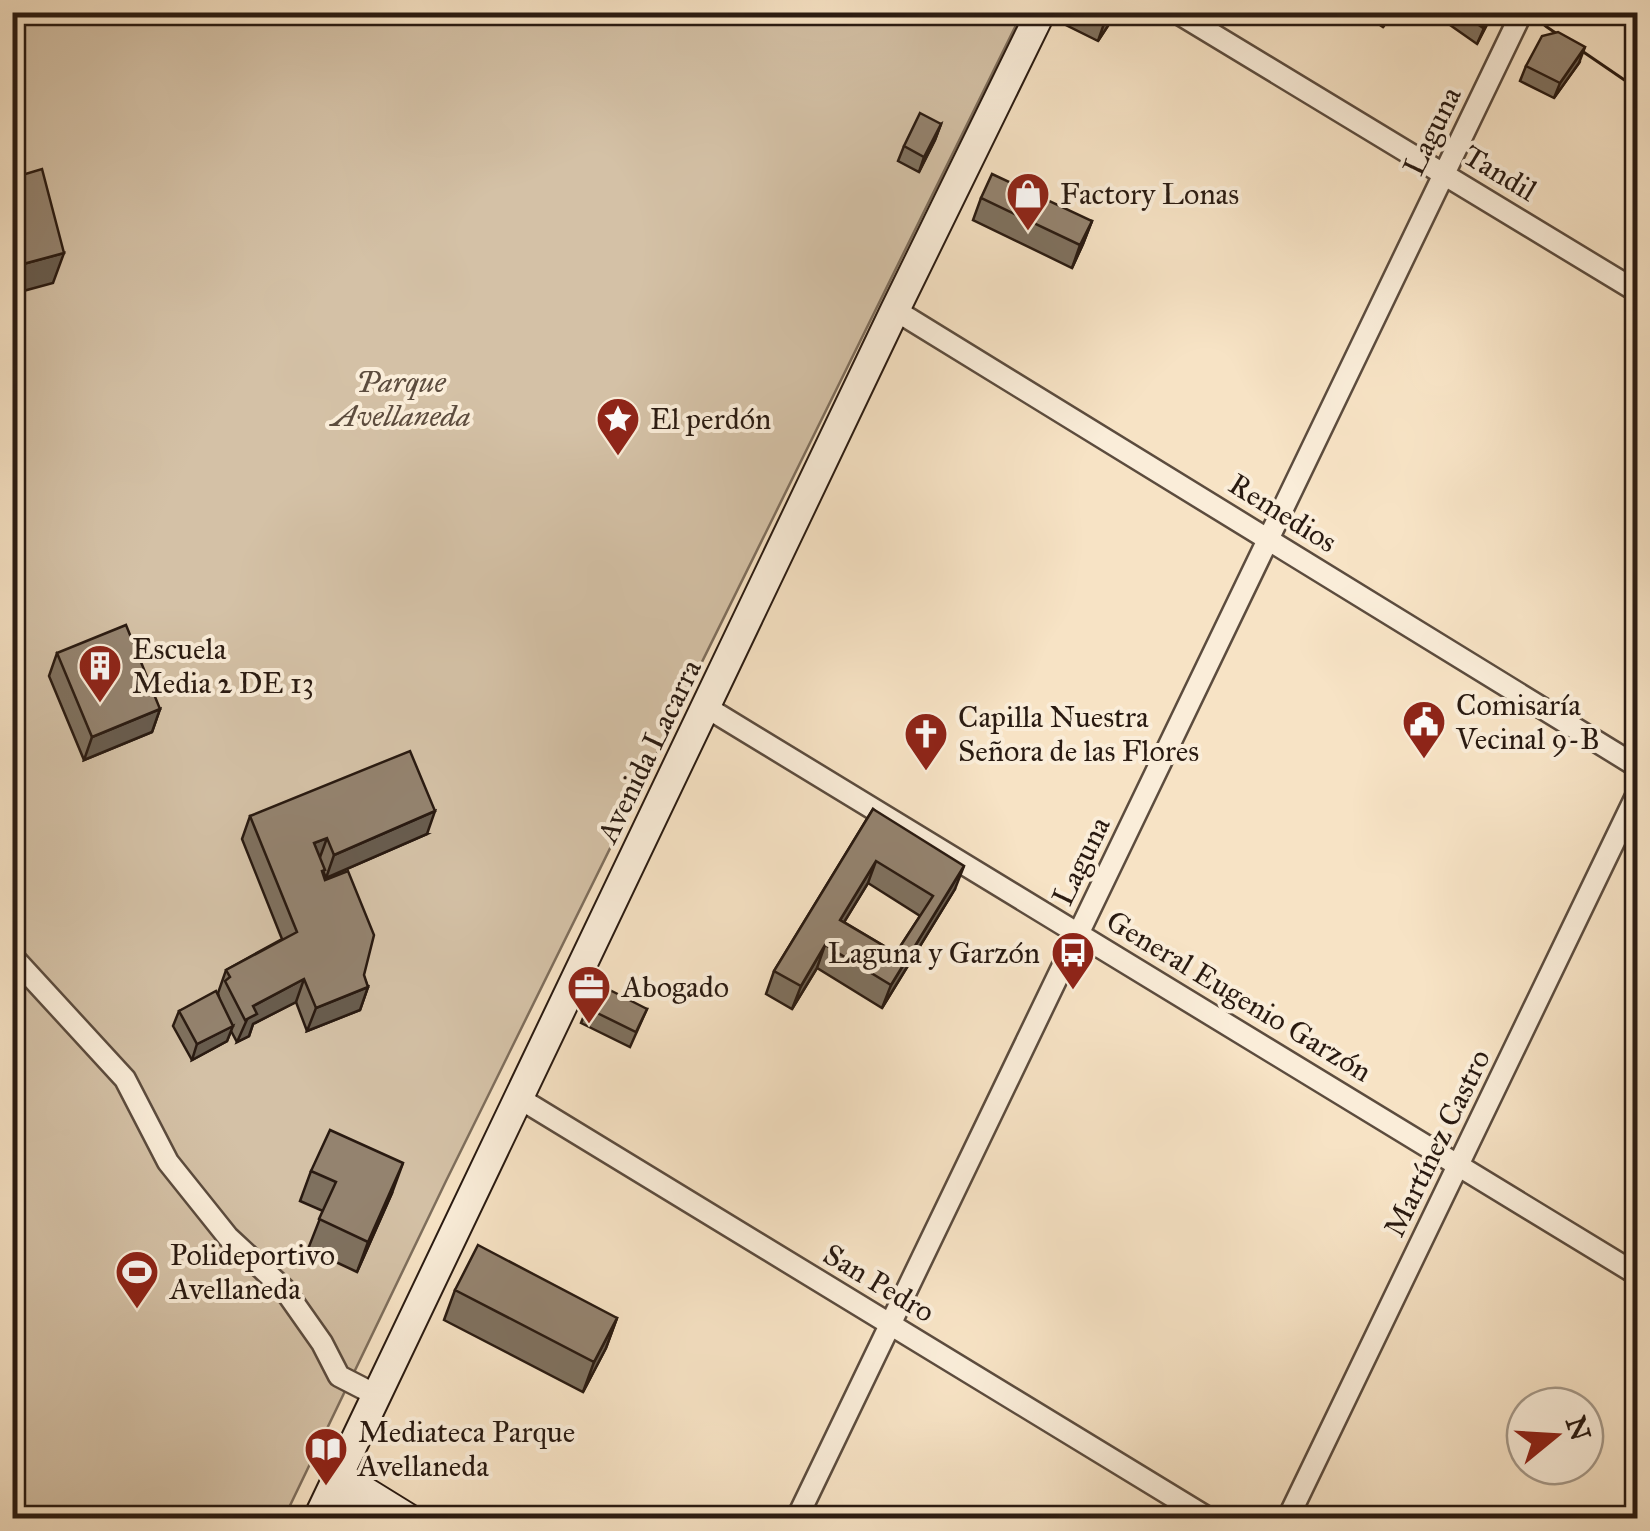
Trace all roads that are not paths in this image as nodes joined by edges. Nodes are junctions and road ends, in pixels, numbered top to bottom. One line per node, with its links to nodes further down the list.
1 (1041, 12): 10 (street, Avenida Lacarra)
2 (1176, 12): 8 (street, Tandil)
3 (1522, 12): 8 (street, Laguna)
4 (1556, 12): 7 (main road)
5 (1596, 12): 6 (main road)
6 (1638, 41)
7 (1638, 68)
8 (1444, 174): 9 (street, Tandil); 11 (street, Laguna)
9 (1638, 292)
10 (896, 310): 11 (street, Remedios); 12 (street, Avenida Lacarra)
11 (1270, 540): 13 (street, Remedios); 15 (street, Laguna)
12 (706, 707): 15 (street, General Eugenio Garzón); 17 (street, Avenida Lacarra)
13 (1638, 768)
14 (1638, 792): 18 (street, Martínez Castro)
15 (1079, 933): 18 (street, General Eugenio Garzón); 20 (street, Laguna)
16 (12, 956): 21 (street)
17 (519, 1098): 20 (street, San Pedro); 21 (street, Avenida Lacarra)
18 (1460, 1166): 19 (street, General Eugenio Garzón); 27 (street, Martínez Castro)
19 (1638, 1274)
20 (890, 1326): 25 (street, Laguna); 26 (street, San Pedro)
21 (378, 1396): 22 (street, Avenida Lacarra)
22 (329, 1498): 23 (street); 24 (street)
23 (363, 1518)
24 (408, 1518)
25 (798, 1518)
26 (1208, 1518)
27 (1288, 1518)

